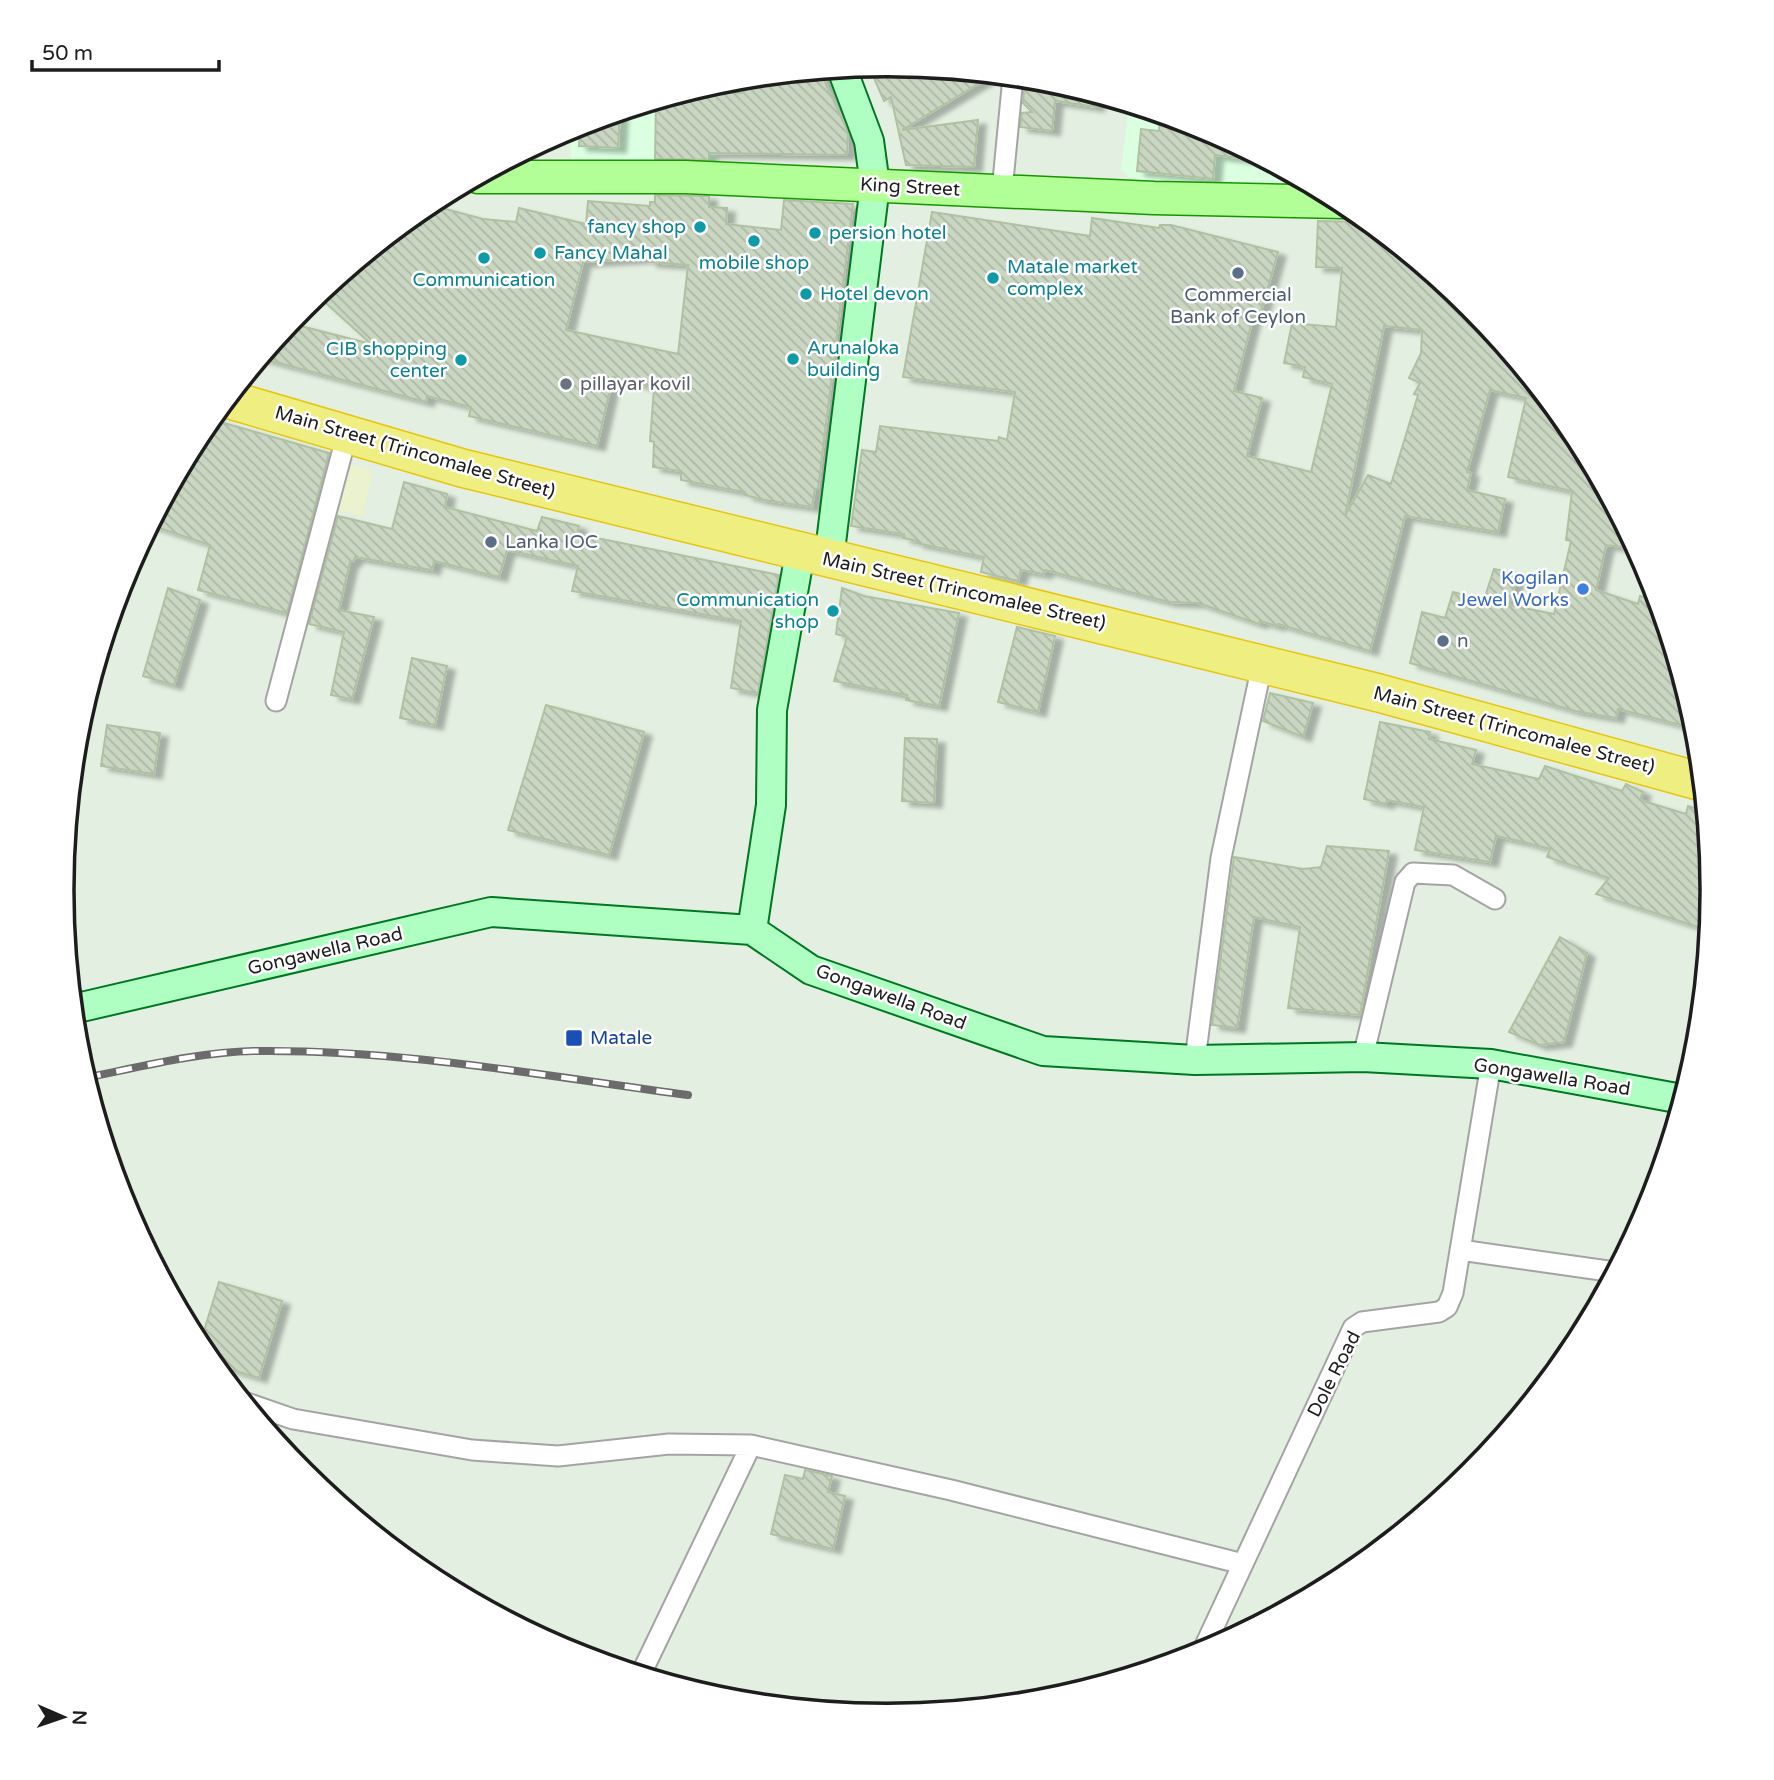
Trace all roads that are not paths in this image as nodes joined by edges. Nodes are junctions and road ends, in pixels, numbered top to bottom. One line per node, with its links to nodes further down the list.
1 (845, 78): 4 (street)
2 (1012, 86): 5 (street)
3 (495, 177): 4 (main road, King Street)
4 (874, 185): 5 (main road, King Street); 9 (street)
5 (1002, 191): 6 (main road, King Street)
6 (1319, 201)
7 (237, 402): 8 (highway, Main Street (Trincomalee Street))
8 (347, 434): 9 (highway, Main Street (Trincomalee Street)); 11 (street)
9 (815, 556): 10 (highway, Main Street (Trincomalee Street)); 14 (street)
10 (1262, 665): 12 (highway, Main Street (Trincomalee Street)); 17 (street)
11 (276, 701)
12 (1693, 780)
13 (1495, 900): 16 (street)
14 (752, 930): 15 (street, Gongawella Road); 17 (street, Gongawella Road)
15 (82, 1007)
16 (1363, 1057): 17 (street, Gongawella Road); 18 (street, Gongawella Road)
17 (1195, 1059)
18 (1491, 1064): 19 (street, Gongawella Road); 20 (street, Dole Road)
19 (1674, 1097)
20 (1460, 1250): 21 (street); 24 (street, Dole Road)
21 (1606, 1271)
22 (260, 1408): 23 (street)
23 (751, 1445): 24 (street); 26 (street)
24 (1243, 1564): 25 (street, Dole Road)
25 (1208, 1638)
26 (645, 1666)

